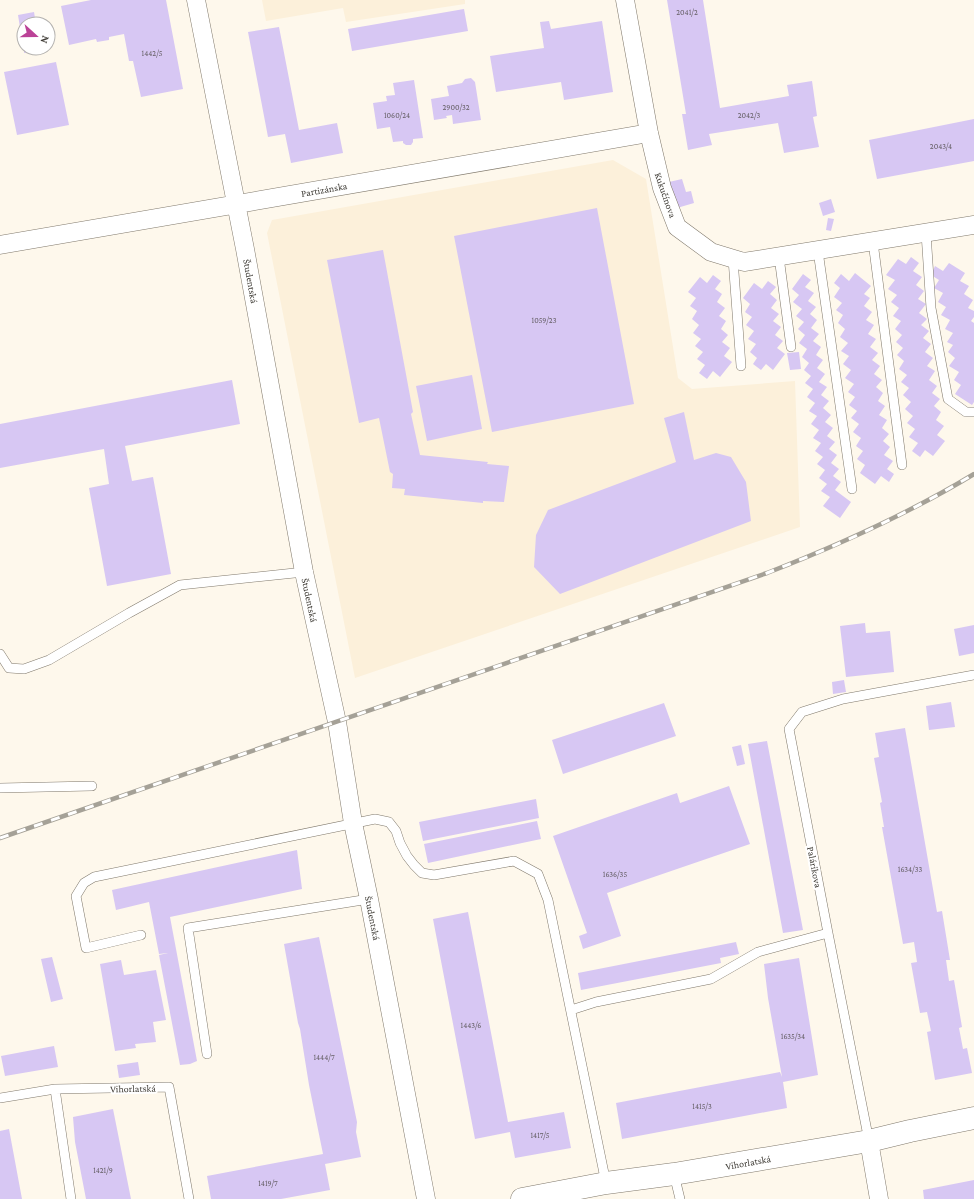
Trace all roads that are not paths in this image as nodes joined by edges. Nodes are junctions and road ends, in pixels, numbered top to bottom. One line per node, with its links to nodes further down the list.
1 (196, 0): 4 (street, Študentská)
2 (625, 0): 3 (street, Kukučínova)
3 (649, 133): 4 (street, Partizánska); 11 (street, Kukučínova)
4 (236, 204): 8 (street, Partizánska); 17 (street, Študentská)
5 (974, 225): 6 (street, Kukučínova)
6 (926, 233): 7 (street, Kukučínova); 14 (lane)
7 (873, 242): 9 (street, Kukučínova); 15 (lane)
8 (0, 245)
9 (818, 251): 10 (street, Kukučínova); 16 (lane)
10 (779, 257): 11 (street, Kukučínova); 12 (lane)
11 (733, 259): 13 (lane)
12 (791, 347)
13 (741, 366)
14 (974, 412)
15 (902, 465)
16 (852, 489)
17 (304, 572): 18 (lane); 22 (street, Študentská)
18 (0, 654)
19 (974, 675): 24 (lane, Palárikova)
20 (92, 786): 21 (lane)
21 (0, 788)
22 (353, 823): 23 (street, Študentská); 25 (lane); 26 (lane)
23 (369, 899): 27 (lane); 36 (street, Študentská)
24 (828, 933): 26 (lane); 31 (lane, Palárikova)
25 (141, 934)
26 (571, 1010): 33 (lane)
27 (207, 1054)
28 (55, 1089): 29 (lane, Vihorlatská); 34 (lane); 35 (lane, Vihorlatská)
29 (0, 1098)
30 (974, 1118): 31 (main road, Vihorlatská)
31 (869, 1141): 32 (main road, Vihorlatská); 39 (street, Palárikova)
32 (674, 1174): 33 (main road, Vihorlatská); 38 (lane)
33 (606, 1183): 37 (main road, Vihorlatská)
34 (71, 1199)
35 (189, 1199)
36 (426, 1199)
37 (522, 1199)
38 (680, 1199)
39 (879, 1199)

